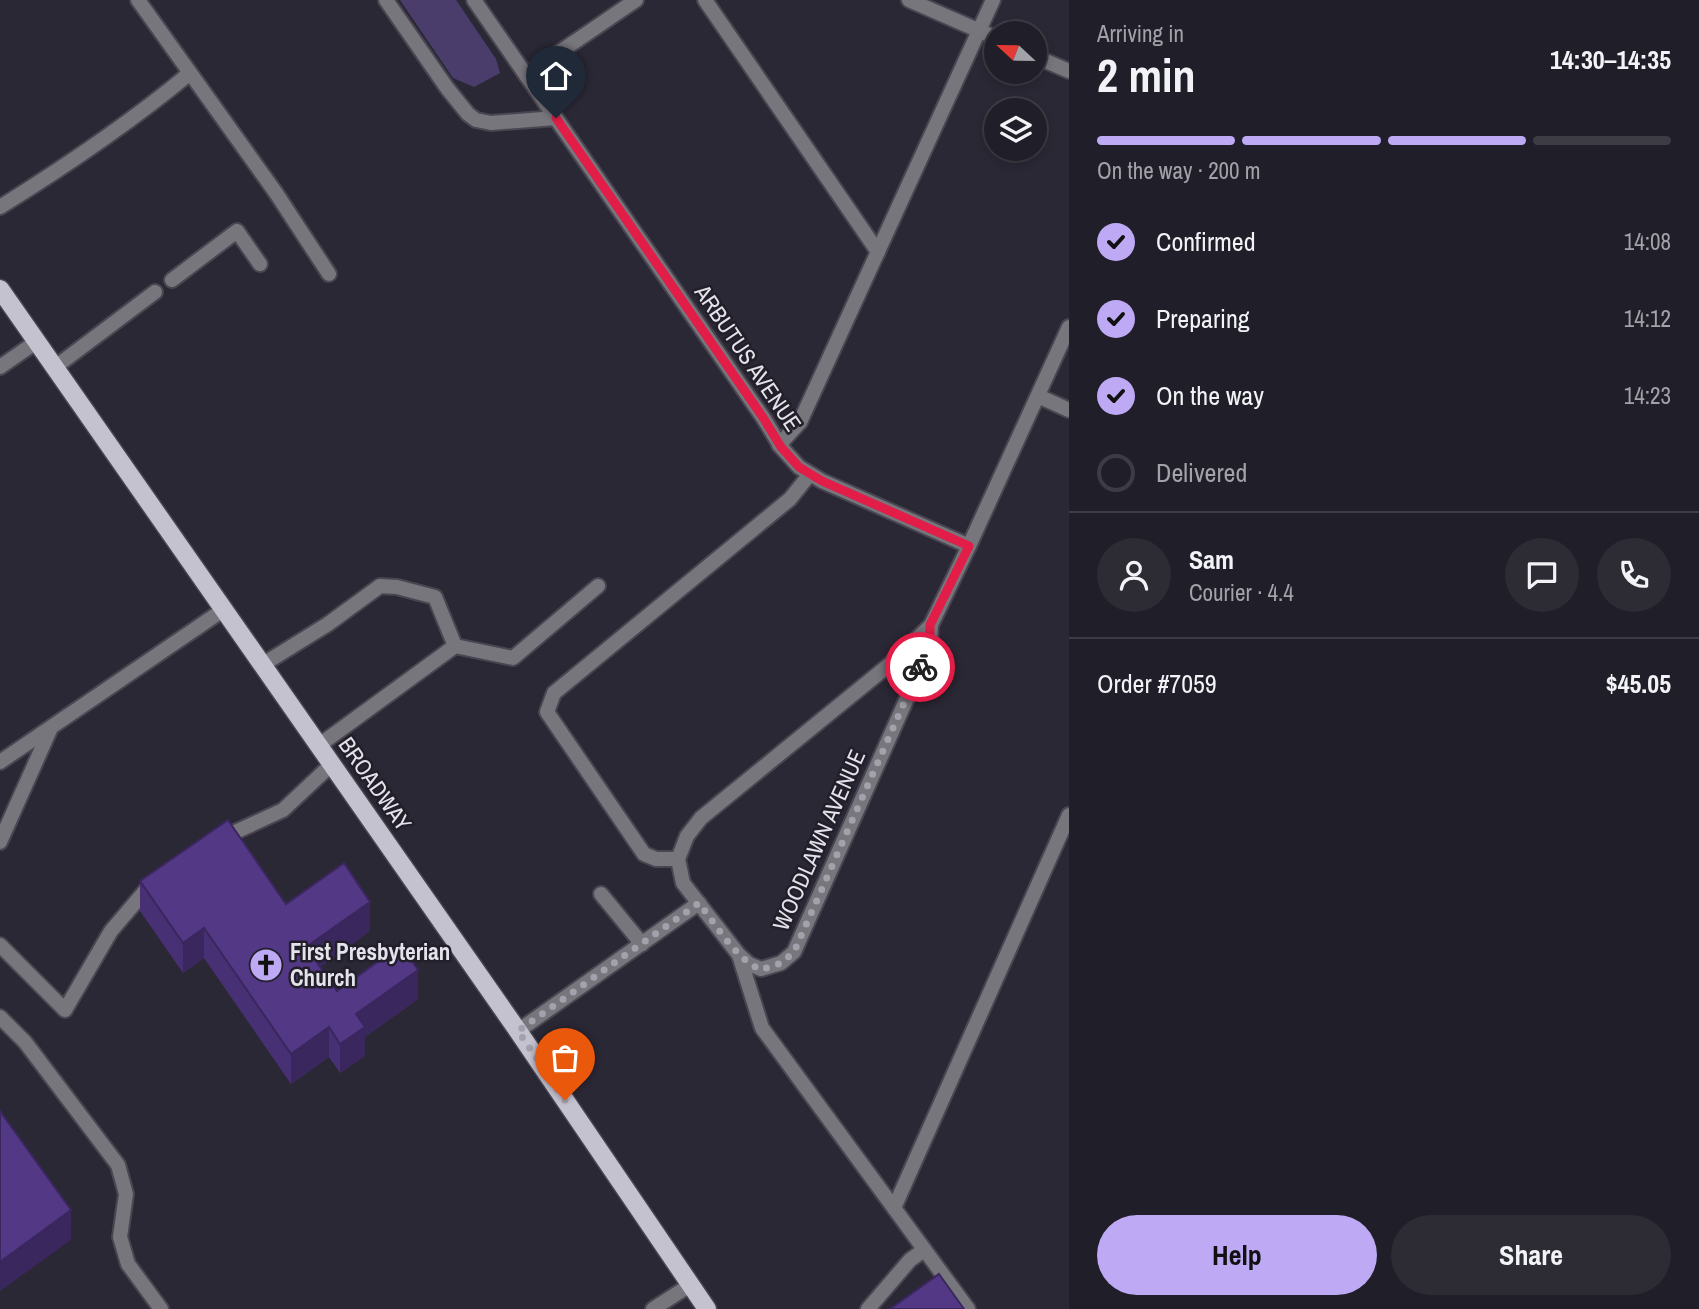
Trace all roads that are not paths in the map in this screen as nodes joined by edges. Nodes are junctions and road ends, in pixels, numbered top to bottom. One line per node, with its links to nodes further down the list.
1 (138, 0): 12 (street)
2 (386, 0): 14 (street)
3 (474, 0): 13 (street, ARBUTUS AVENUE)
4 (636, 0): 13 (street)
5 (705, 0): 16 (street)
6 (909, 0): 8 (street)
7 (993, 0): 8 (street)
8 (979, 31): 9 (street); 16 (street)
9 (984, 33)
10 (1047, 61): 11 (street)
11 (1069, 71)
12 (190, 73): 15 (street); 18 (street)
13 (526, 75): 14 (street, ARBUTUS AVENUE)
14 (556, 118): 28 (street, ARBUTUS AVENUE)
15 (0, 207)
16 (878, 252): 28 (street)
17 (260, 264): 19 (street)
18 (329, 274)
19 (172, 280)
20 (0, 289): 23 (main road, BROADWAY)
21 (155, 292): 25 (street)
22 (1069, 327): 26 (street, WOODLAWN AVENUE)
23 (36, 342): 24 (street); 25 (main road, BROADWAY)
24 (0, 367)
25 (54, 368): 32 (main road, BROADWAY)
26 (1038, 396): 27 (street); 30 (street, WOODLAWN AVENUE)
27 (1069, 410)
28 (779, 445): 29 (street, ARBUTUS AVENUE)
29 (810, 474): 30 (street, ARBUTUS AVENUE); 43 (street)
30 (969, 546): 33 (street, WOODLAWN AVENUE)
31 (598, 586): 34 (street)
32 (223, 610): 35 (main road, BROADWAY); 36 (street)
33 (930, 625): 43 (street, WOODLAWN AVENUE); 49 (street, WOODLAWN AVENUE)
34 (455, 646): 35 (street); 37 (street)
35 (262, 665): 37 (main road, BROADWAY)
36 (50, 729): 38 (street); 41 (street)
37 (318, 746): 39 (main road, BROADWAY)
38 (0, 762)
39 (331, 765): 42 (street); 51 (main road, BROADWAY)
40 (1069, 815): 52 (street)
41 (0, 842)
42 (204, 846)
43 (678, 859): 46 (street, WOODLAWN AVENUE)
44 (164, 872): 48 (street)
45 (601, 894): 47 (street)
46 (699, 903): 47 (street); 49 (street, WOODLAWN AVENUE)
47 (642, 944): 51 (street)
48 (0, 945)
49 (739, 955): 52 (street)
50 (0, 1017): 55 (street)
51 (518, 1031): 54 (main road, BROADWAY)
52 (894, 1208): 53 (street)
53 (924, 1250): 58 (street); 59 (street)
54 (690, 1285): 56 (street); 57 (main road, BROADWAY)
55 (161, 1309)
56 (653, 1309)
57 (707, 1309)
58 (868, 1309)
59 (968, 1309)

